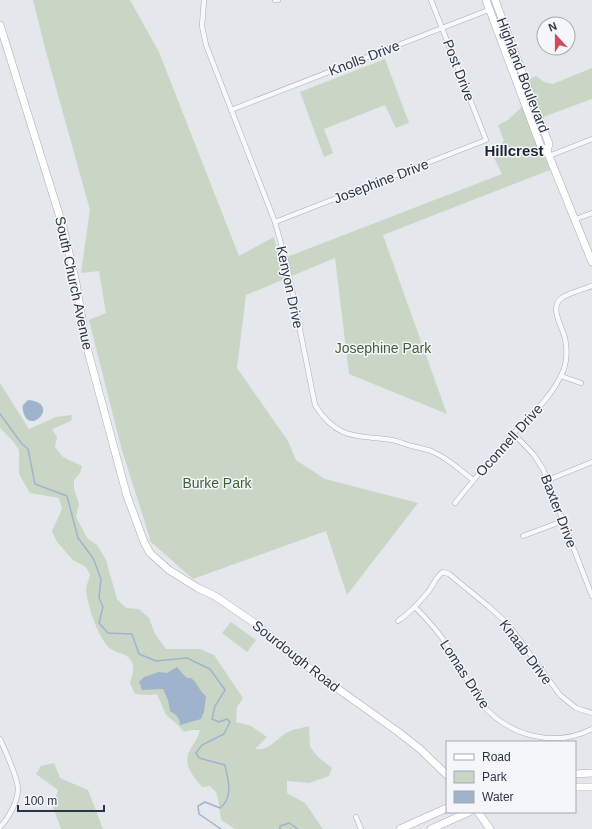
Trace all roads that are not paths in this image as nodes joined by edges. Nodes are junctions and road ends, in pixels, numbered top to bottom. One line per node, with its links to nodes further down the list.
1 (204, 0): 7 (street, Kenyon Drive)
2 (431, 0): 6 (street, Post Drive)
3 (486, 0): 4 (street, Highland Boulevard)
4 (494, 5): 6 (street, Knolls Drive); 10 (street, Highland Boulevard)
5 (0, 25): 25 (street, South Church Avenue)
6 (442, 28): 7 (street, Knolls Drive); 9 (street, Post Drive)
7 (231, 110): 13 (street, Kenyon Drive)
8 (592, 139): 10 (street)
9 (486, 140): 13 (street, Josephine Drive)
10 (548, 153): 12 (street, Highland Boulevard)
11 (592, 213): 12 (street)
12 (576, 219): 14 (street, Highland Boulevard)
13 (275, 222): 20 (street, Kenyon Drive)
14 (592, 262)
15 (592, 286): 16 (street, Oconnell Drive)
16 (561, 376): 17 (street); 18 (street, Oconnell Drive)
17 (581, 383)
18 (514, 434): 20 (street, Oconnell Drive); 21 (street, Baxter Drive)
19 (592, 462): 21 (street)
20 (473, 480): 22 (street, Oconnell Drive)
21 (548, 480): 23 (street, Baxter Drive)
22 (455, 503)
23 (563, 521): 24 (street); 26 (street, Baxter Drive)
24 (523, 536)
25 (144, 542): 33 (street, Sourdough Road)
26 (592, 596)
27 (415, 607): 28 (street); 29 (street, Knaab Drive); 30 (street, Lomas Drive)
28 (398, 621)
29 (592, 713)
30 (592, 730)
31 (0, 738): 41 (street)
32 (592, 773): 34 (street)
33 (446, 774)
34 (576, 774)
35 (592, 786): 36 (street)
36 (576, 787)
37 (446, 808): 43 (street)
38 (466, 813): 44 (street)
39 (479, 813): 45 (street)
40 (356, 817): 42 (street)
41 (0, 827)
42 (361, 829)
43 (400, 829)
44 (430, 829)
45 (490, 829)

